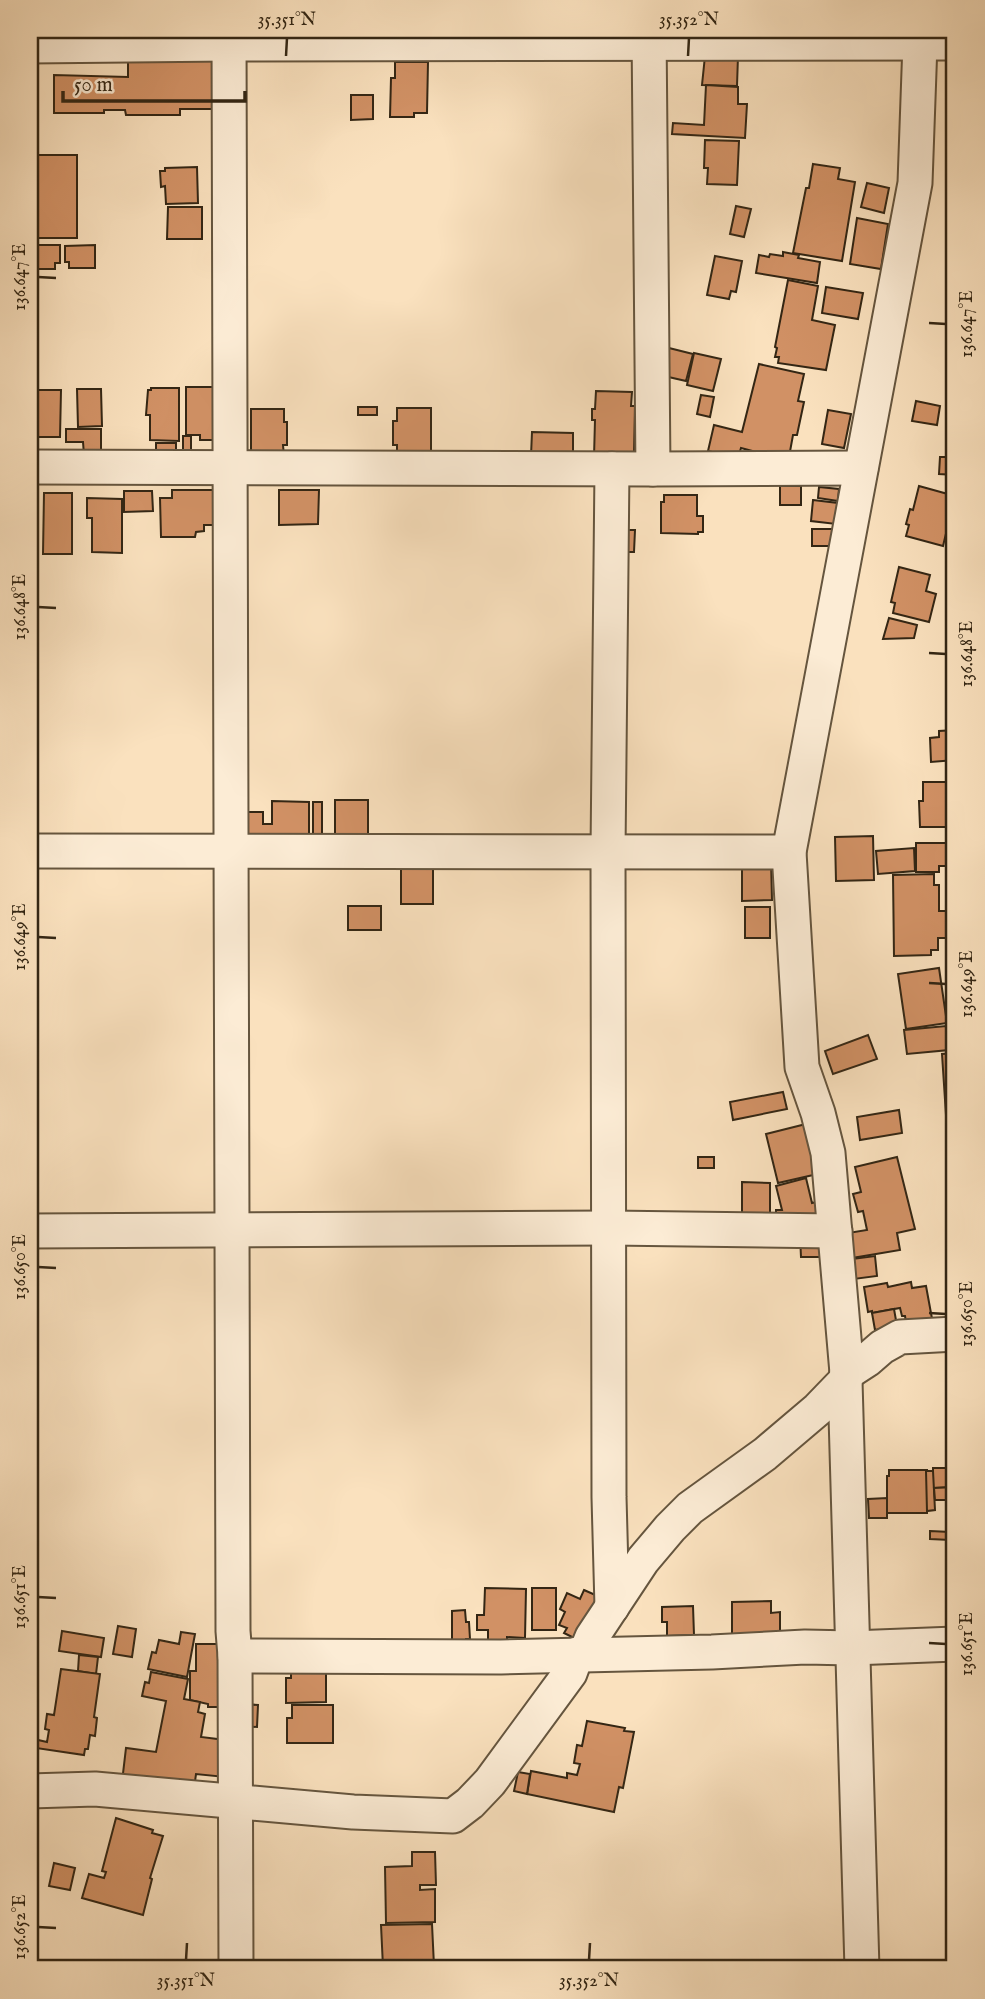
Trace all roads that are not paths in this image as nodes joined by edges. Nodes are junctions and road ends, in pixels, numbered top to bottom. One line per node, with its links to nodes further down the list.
1 (649, 36): 2 (street); 3 (street); 10 (street)
2 (229, 37): 5 (street); 7 (street)
3 (920, 43): 4 (street); 8 (street)
4 (955, 43)
5 (30, 46)
6 (30, 467): 7 (street)
7 (231, 467): 9 (street); 12 (street)
8 (861, 468): 10 (street); 14 (street)
9 (612, 469): 10 (street); 13 (street)
10 (653, 469)
11 (30, 851): 12 (street)
12 (232, 851): 13 (street); 16 (street)
13 (608, 851): 14 (street); 15 (street)
14 (789, 852): 18 (street)
15 (610, 1228): 16 (street); 18 (street); 21 (street)
16 (233, 1230): 17 (street); 25 (street)
17 (30, 1231)
18 (835, 1231): 20 (street)
19 (955, 1334): 20 (street)
20 (846, 1377): 21 (street); 23 (street)
21 (612, 1607): 24 (street)
22 (955, 1644): 23 (street)
23 (852, 1648): 24 (street); 29 (street)
24 (581, 1654): 25 (street); 27 (street)
25 (235, 1656): 27 (street)
26 (30, 1791): 27 (street)
27 (234, 1801): 28 (street)
28 (236, 1969)
29 (862, 1969)

